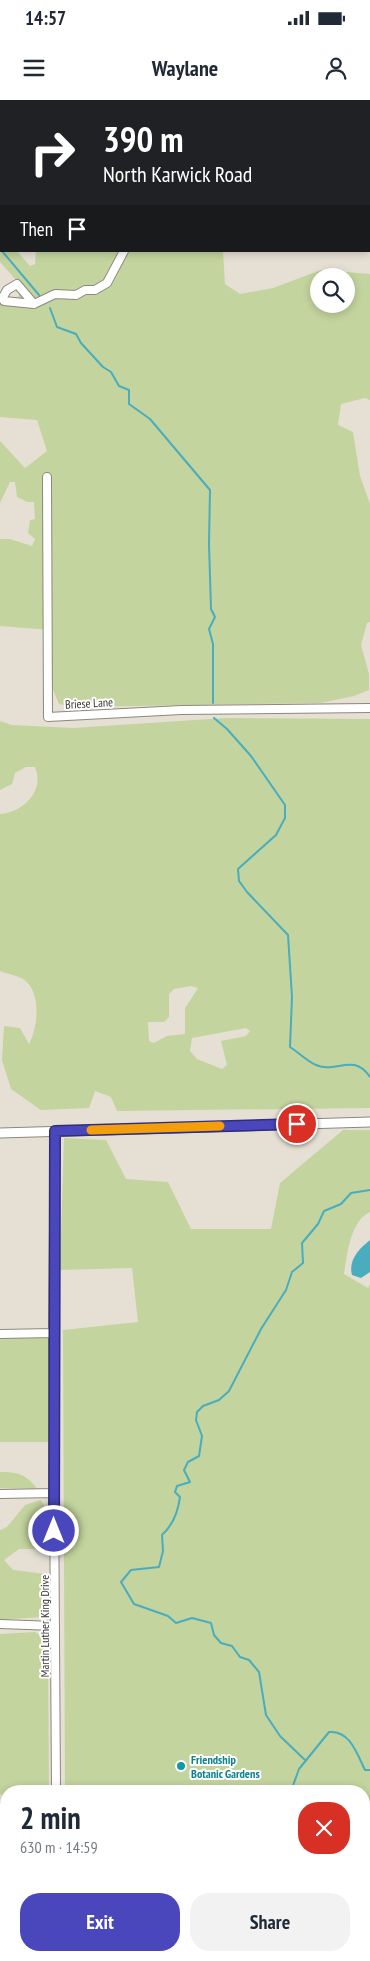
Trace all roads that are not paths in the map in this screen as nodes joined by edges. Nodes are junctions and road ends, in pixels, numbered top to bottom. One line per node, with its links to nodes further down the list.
1 (123, 252): 2 (street)
2 (34, 304)
3 (47, 477): 4 (street, Briese Lane)
4 (370, 708)
5 (370, 1122): 6 (street)
6 (55, 1131): 7 (street); 8 (street, Martin Luther King Drive)
7 (0, 1133)
8 (53, 1333): 9 (street); 10 (street, Martin Luther King Drive)
9 (0, 1334)
10 (54, 1492): 11 (street); 13 (street, Martin Luther King Drive)
11 (0, 1494)
12 (0, 1624): 13 (street)
13 (55, 1626): 14 (street, Martin Luther King Drive)
14 (56, 1785)

